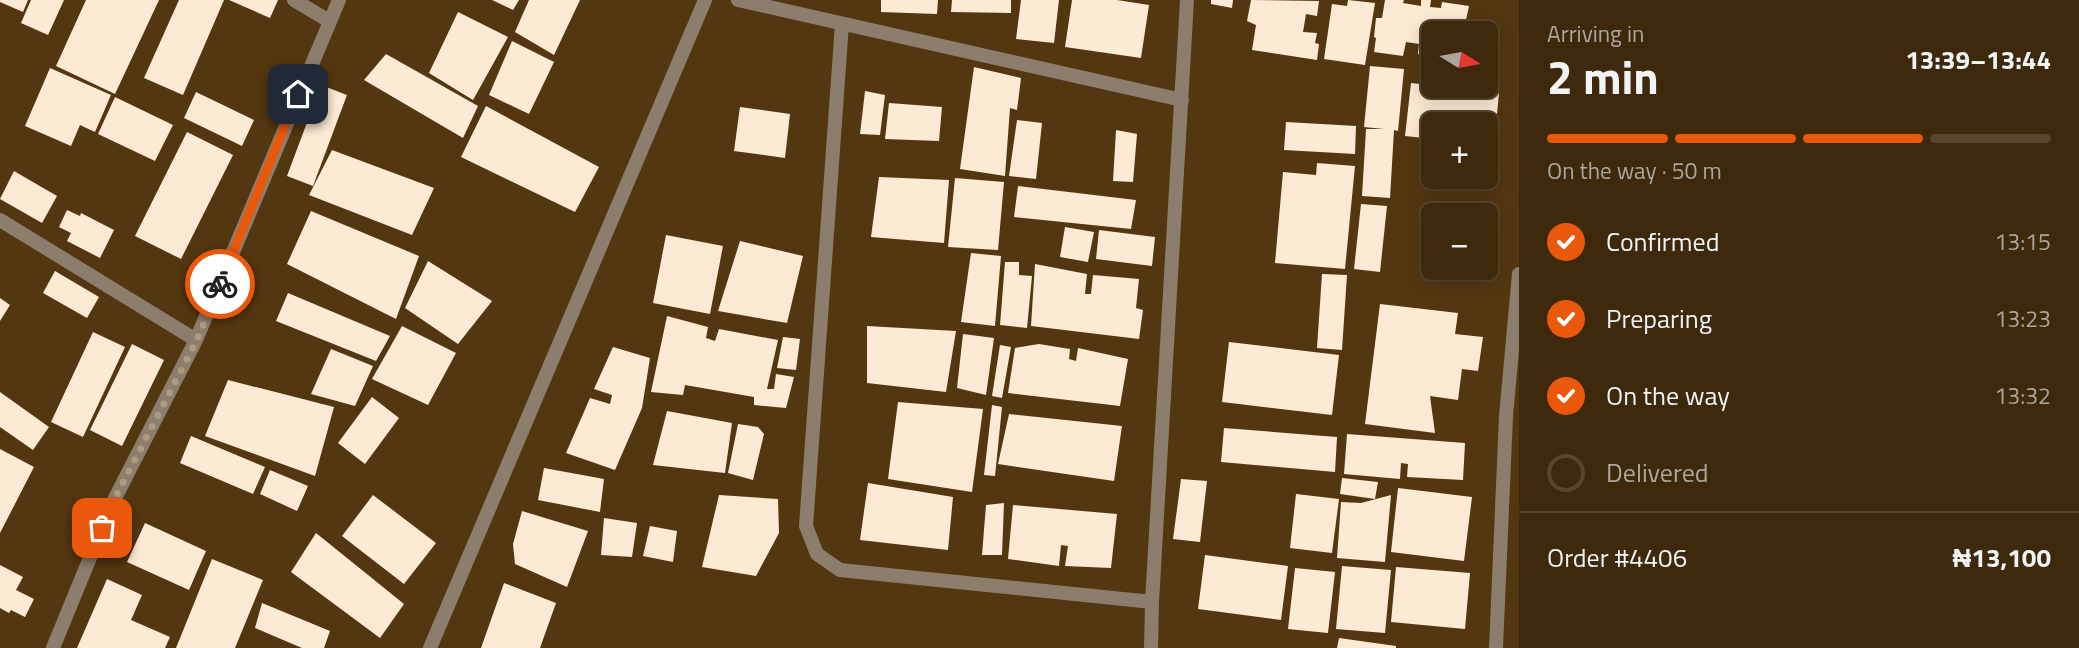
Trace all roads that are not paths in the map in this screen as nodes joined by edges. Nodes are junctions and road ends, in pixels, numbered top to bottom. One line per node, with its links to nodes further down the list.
1 (294, 0): 6 (street)
2 (339, 0): 6 (street)
3 (705, 0): 14 (street)
4 (738, 0): 7 (street)
5 (1187, 0): 8 (street)
6 (329, 21): 11 (street)
7 (842, 24): 8 (street); 12 (street)
8 (1182, 100): 12 (street)
9 (0, 220): 11 (street)
10 (1519, 274): 16 (street)
11 (197, 340): 13 (street)
12 (1152, 602): 15 (street)
13 (53, 648)
14 (429, 648)
15 (1151, 648)
16 (1496, 648)

